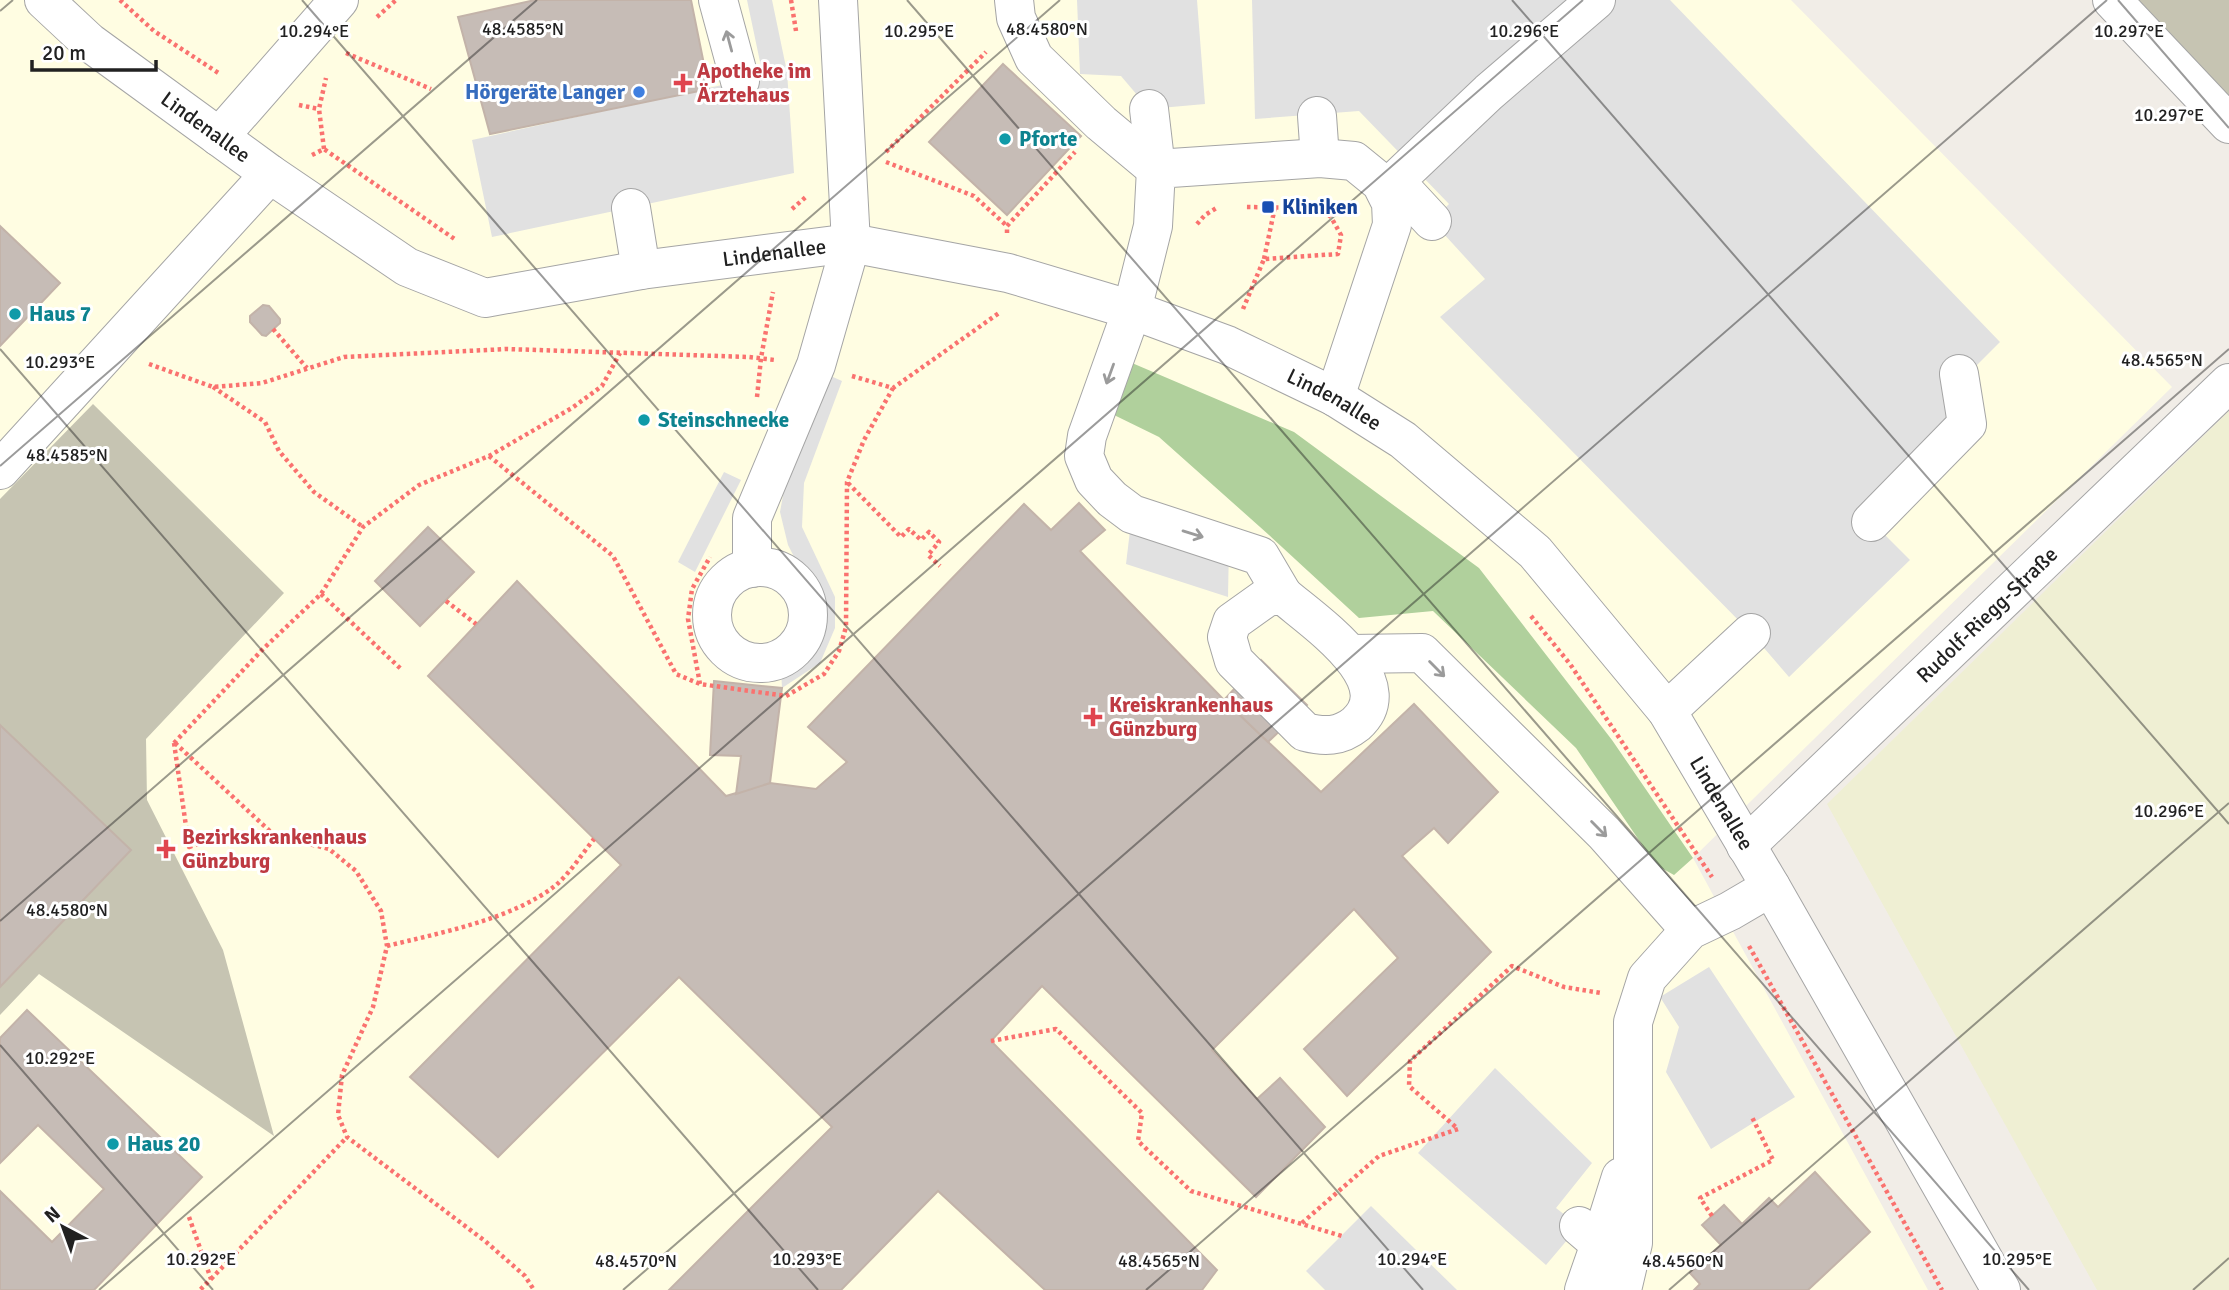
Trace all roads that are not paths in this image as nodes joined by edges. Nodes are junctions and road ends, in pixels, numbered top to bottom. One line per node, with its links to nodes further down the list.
1 (44, 0): 12 (street, Lindenallee)
2 (339, 0): 12 (street)
3 (718, 0): 8 (street, one-way to 3)
4 (838, 0): 19 (street)
5 (1014, 0): 14 (street)
6 (1596, 0): 16 (street)
7 (2112, 0): 11 (street)
8 (740, 81)
9 (1149, 109): 14 (street)
10 (1317, 116): 13 (street)
11 (2229, 124)
12 (219, 137): 15 (street, Lindenallee)
13 (1320, 158): 14 (street); 16 (street)
14 (1156, 169): 21 (street)
15 (270, 174): 20 (street, Lindenallee); 25 (street, Lindenallee)
16 (1390, 186): 18 (street); 24 (street)
17 (631, 208): 20 (street)
18 (1432, 221)
19 (851, 243): 20 (street, Lindenallee); 21 (street, Lindenallee); 27 (street)
20 (641, 270)
21 (1132, 310): 24 (street, Lindenallee); 28 (street, one-way to 28)
22 (1959, 374): 26 (street)
23 (2229, 383): 32 (street, Rudolf-Riegg-Straße)
24 (1335, 397): 31 (street, Lindenallee)
25 (0, 470)
26 (1871, 522)
27 (752, 568)
28 (1283, 595): 30 (street); 30 (street)
29 (1751, 633): 31 (street)
30 (1351, 654): 34 (street, one-way to 34)
31 (1667, 711): 32 (street, Lindenallee)
32 (1746, 846): 33 (street, Lindenallee)
33 (1771, 887): 34 (street); 38 (street, Lindenallee)
34 (1690, 930): 35 (street)
35 (1631, 1145): 36 (street); 37 (street)
36 (1584, 1290)
37 (1622, 1290)
38 (2001, 1290)

